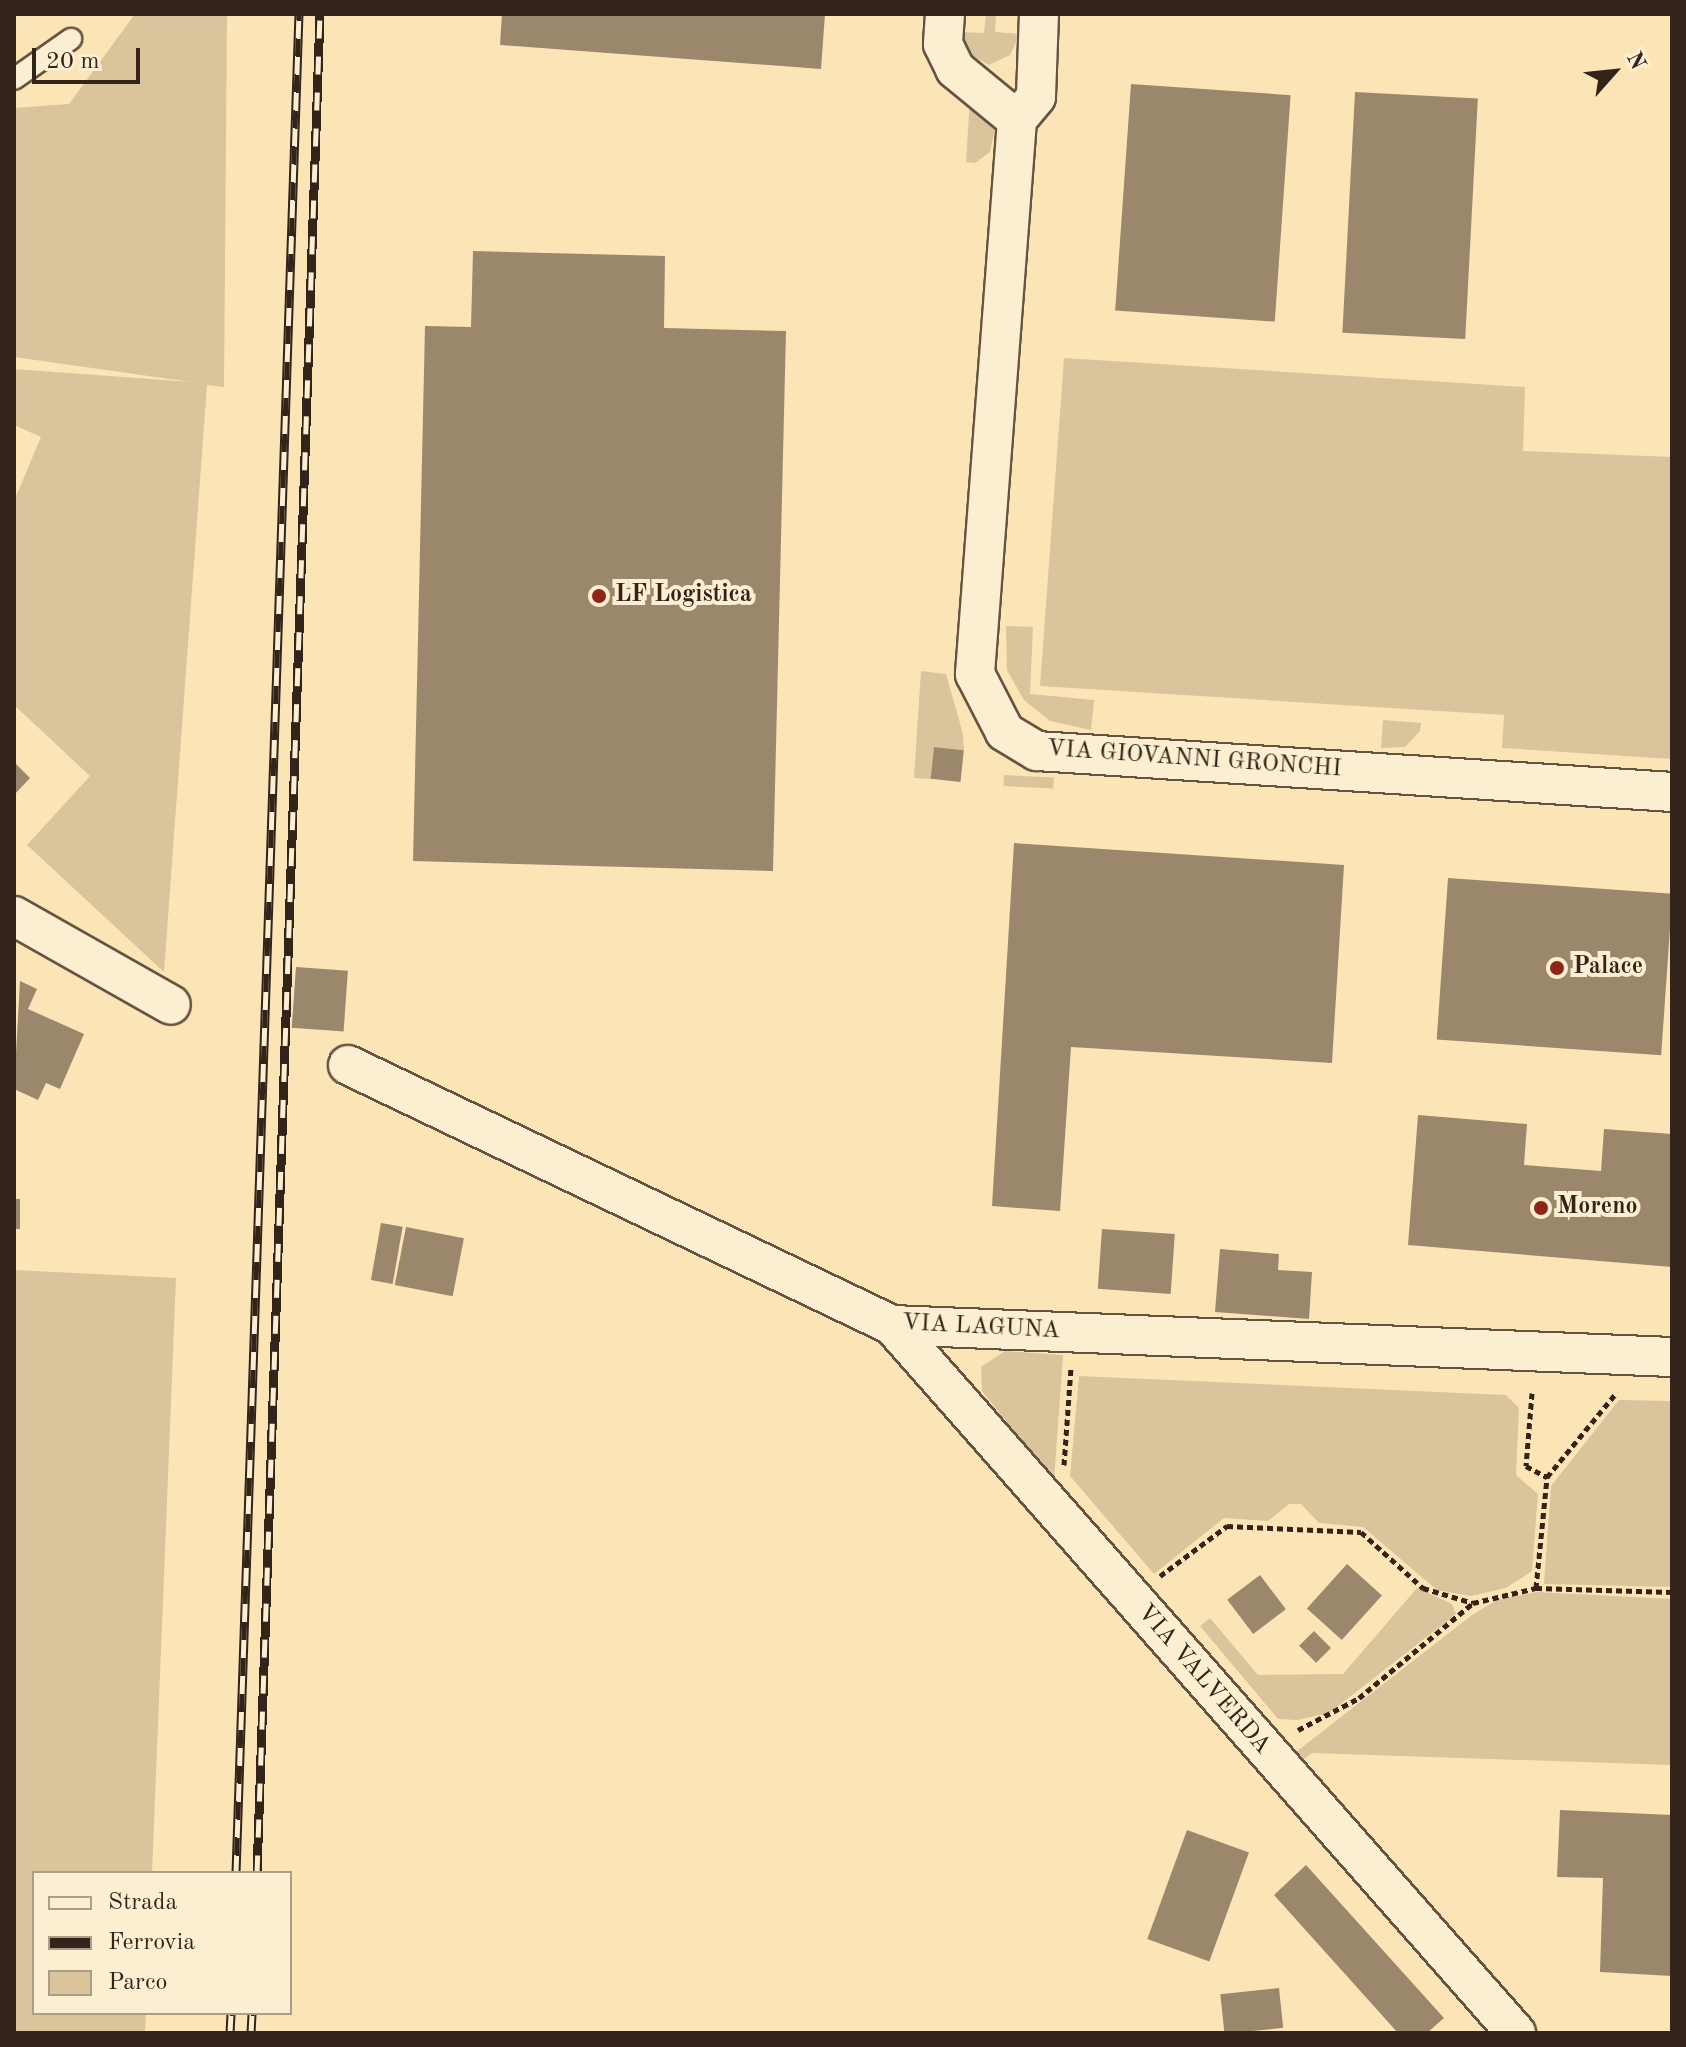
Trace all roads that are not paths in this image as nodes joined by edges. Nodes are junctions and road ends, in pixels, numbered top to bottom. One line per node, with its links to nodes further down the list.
1 (945, 14): 6 (street)
2 (1039, 14): 4 (street, VIA GIOVANNI GRONCHI)
3 (71, 39): 5 (lane)
4 (1038, 52): 6 (street); 7 (street, VIA GIOVANNI GRONCHI)
5 (14, 79)
6 (981, 84): 7 (street)
7 (1017, 120): 8 (street, VIA GIOVANNI GRONCHI)
8 (1672, 792)
9 (14, 916): 10 (street)
10 (171, 1005)
11 (348, 1065): 12 (street, VIA LAGUNA)
12 (892, 1325): 13 (street, VIA LAGUNA); 14 (street, VIA VALVERDA)
13 (1672, 1357)
14 (1516, 2033)

